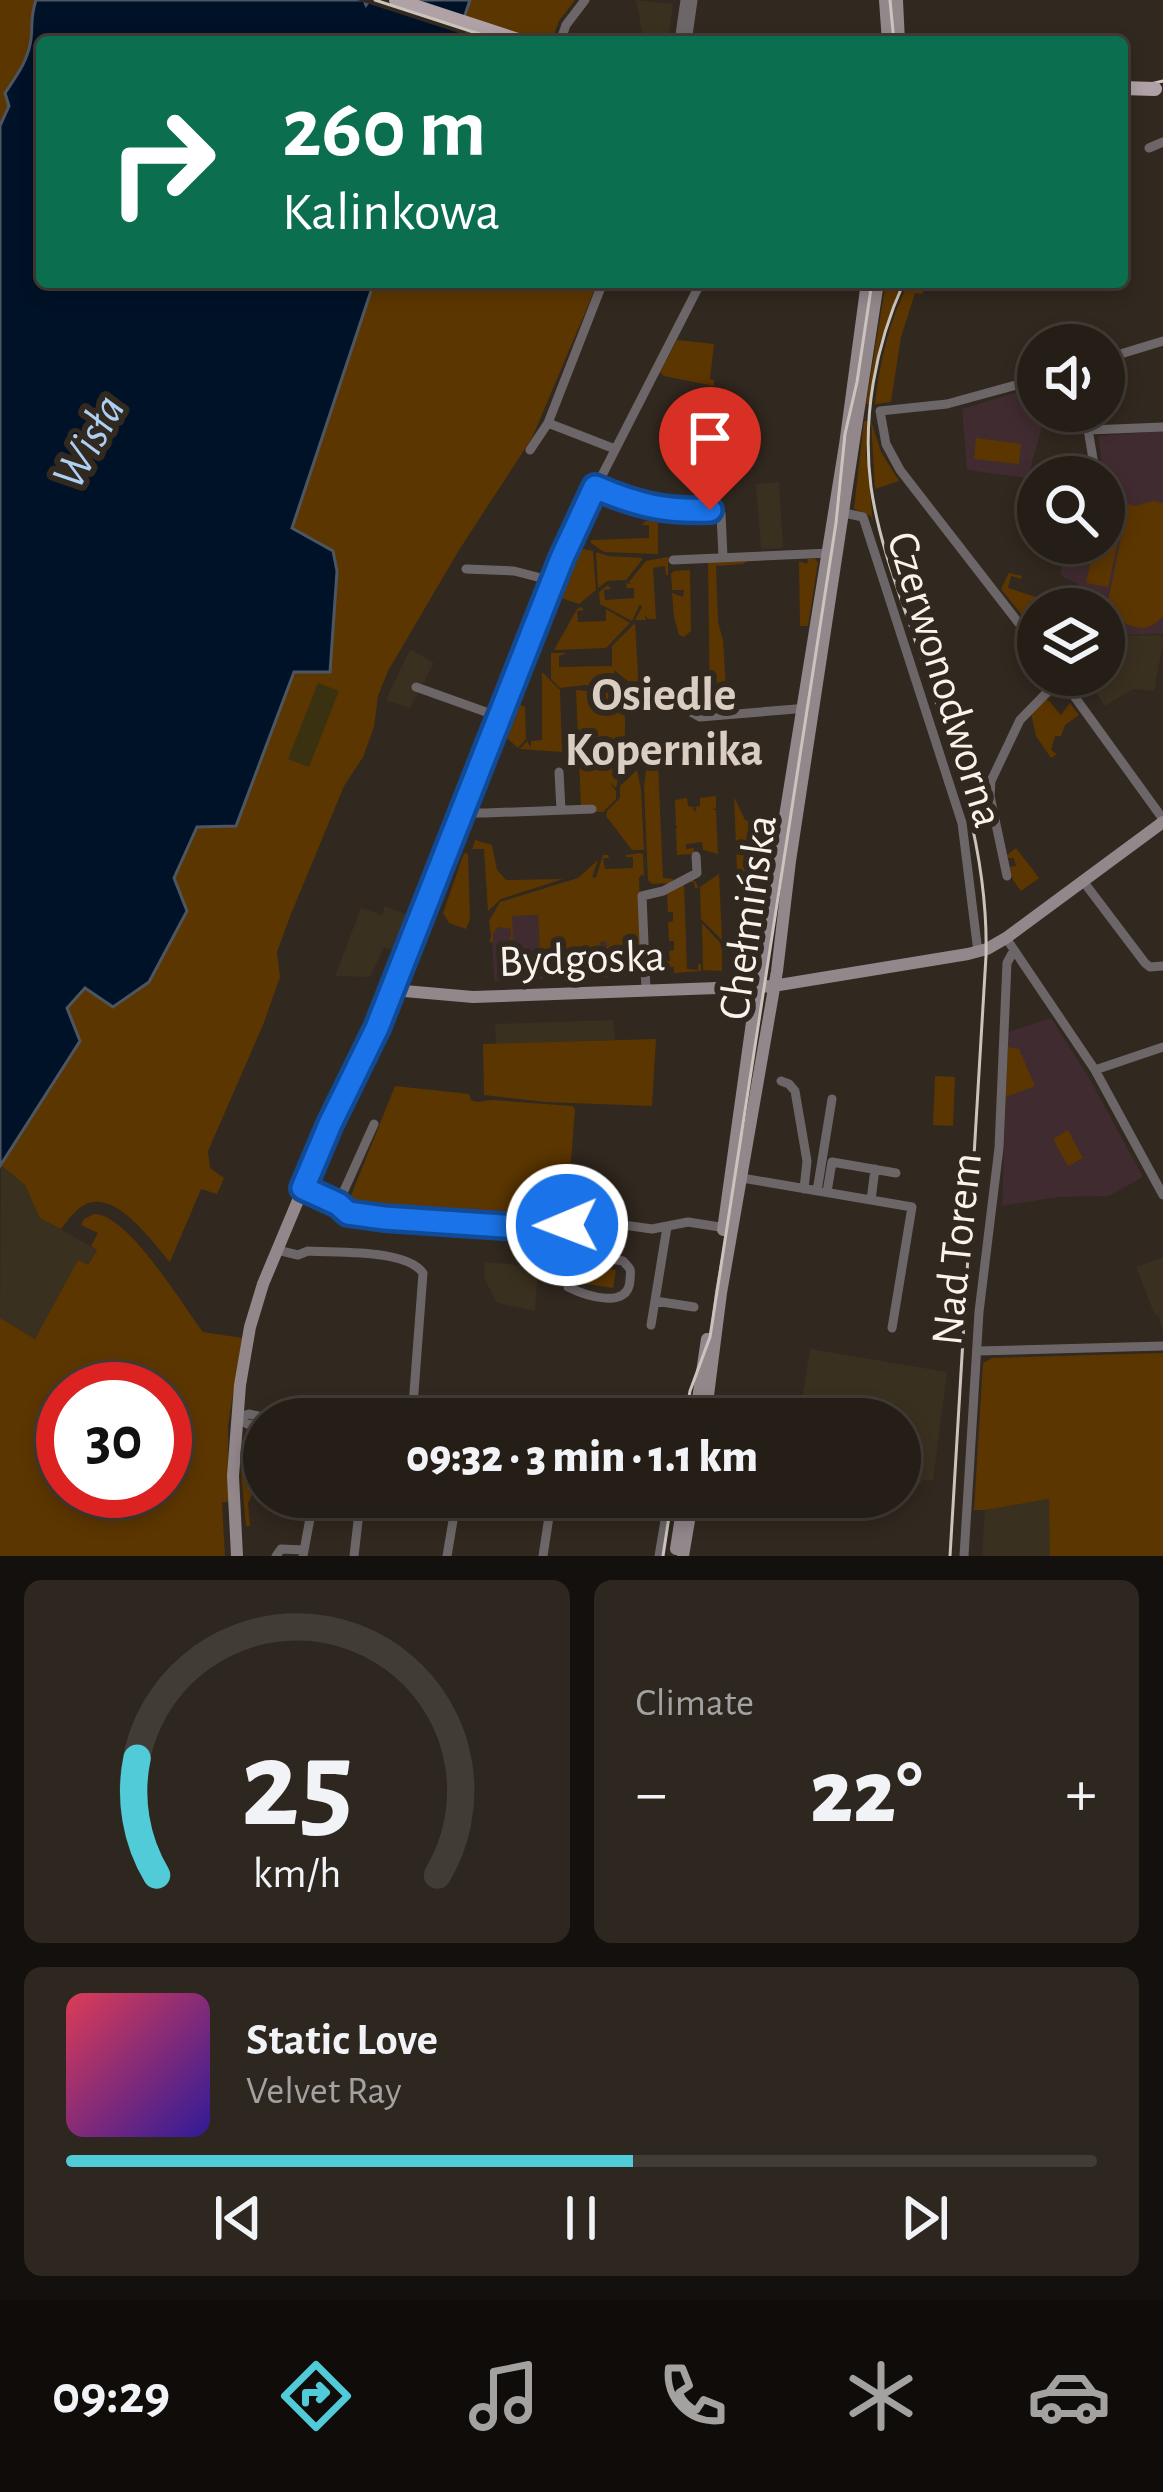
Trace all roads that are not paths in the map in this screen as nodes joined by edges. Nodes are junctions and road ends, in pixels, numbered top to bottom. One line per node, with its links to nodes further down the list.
1 (395, 0): 6 (main road)
2 (585, 0): 7 (street)
3 (689, 0): 8 (street)
4 (885, 0): 9 (main road)
5 (897, 0): 10 (main road)
6 (506, 36)
7 (562, 36)
8 (684, 36)
9 (890, 36)
10 (891, 36)
11 (1128, 88): 12 (main road, bridge)
12 (1163, 88)
13 (1163, 142): 14 (street)
14 (1149, 148)
15 (601, 288): 22 (street)
16 (697, 288): 25 (street)
17 (866, 288): 29 (main road, Chełmińska)
18 (877, 288): 28 (main road, Chełmińska)
19 (1163, 341): 20 (street)
20 (1125, 353)
21 (1017, 385): 34 (street)
22 (548, 423): 25 (street); 26 (street)
23 (1163, 427): 24 (street)
24 (1125, 429)
25 (615, 449): 27 (street)
26 (530, 450)
27 (595, 487): 30 (street); 33 (street)
28 (844, 513): 29 (main road, Chełmińska); 50 (street, Czerwonodworna)
29 (832, 553): 30 (street); 39 (main road, Chełmińska)
30 (723, 557): 31 (street)
31 (674, 560)
32 (466, 569): 33 (street)
33 (553, 581): 40 (street)
34 (1017, 621)
35 (416, 687): 40 (street)
36 (655, 692): 39 (street)
37 (1042, 696): 47 (street)
38 (1073, 696): 45 (street)
39 (808, 708): 52 (main road, Chełmińska)
40 (500, 716): 43 (street)
41 (559, 772): 44 (street)
42 (592, 808): 44 (street)
43 (463, 810): 44 (street); 53 (street)
44 (561, 810)
45 (1163, 821): 48 (main road, Bydgoska)
46 (696, 856): 54 (street)
47 (1007, 876)
48 (1083, 881): 49 (main road, Bydgoska); 51 (street)
49 (1010, 944): 50 (main road, Bydgoska); 56 (street); 79 (street, Nad Torem)
50 (982, 951): 52 (main road, Bydgoska)
51 (1163, 966)
52 (766, 986): 54 (main road, Bydgoska); 62 (main road, Chełmińska)
53 (393, 990): 54 (main road, Bydgoska); 63 (main road)
54 (646, 990)
55 (1163, 1048): 56 (street)
56 (1095, 1070): 66 (street)
57 (781, 1082): 64 (street)
58 (832, 1099): 65 (street)
59 (374, 1124): 68 (street)
60 (875, 1169): 61 (street); 65 (street); 67 (street)
61 (896, 1173)
62 (736, 1177): 64 (street); 71 (main road, Chełmińska)
63 (303, 1188): 68 (street); 72 (main road)
64 (805, 1189): 65 (street)
65 (822, 1192): 67 (street)
66 (1163, 1195)
67 (871, 1200): 77 (street)
68 (338, 1204): 69 (street)
69 (566, 1219): 70 (street); 73 (street)
70 (667, 1227): 71 (street); 74 (street)
71 (727, 1228): 81 (main road, Chełmińska); 82 (main road, Chełmińska)
72 (277, 1250): 80 (street); 84 (main road)
73 (569, 1252): 73 (street)
74 (655, 1301): 75 (street); 76 (street)
75 (694, 1307)
76 (651, 1325)
77 (892, 1328)
78 (1163, 1346): 79 (street)
79 (977, 1351): 101 (street, Nad Torem)
80 (414, 1398)
81 (699, 1398)
82 (707, 1398)
83 (243, 1416): 84 (street)
84 (237, 1418): 85 (street); 94 (main road)
85 (243, 1421)
86 (311, 1518): 93 (street)
87 (359, 1518): 96 (street)
88 (453, 1518): 97 (street)
89 (549, 1518): 98 (street)
90 (665, 1518): 99 (street)
91 (682, 1518): 100 (main road)
92 (688, 1518): 100 (main road)
93 (304, 1553): 95 (street)
94 (237, 1556)
95 (276, 1556)
96 (353, 1556)
97 (447, 1556)
98 (543, 1556)
99 (659, 1556)
100 (679, 1556)
101 (964, 1556)

